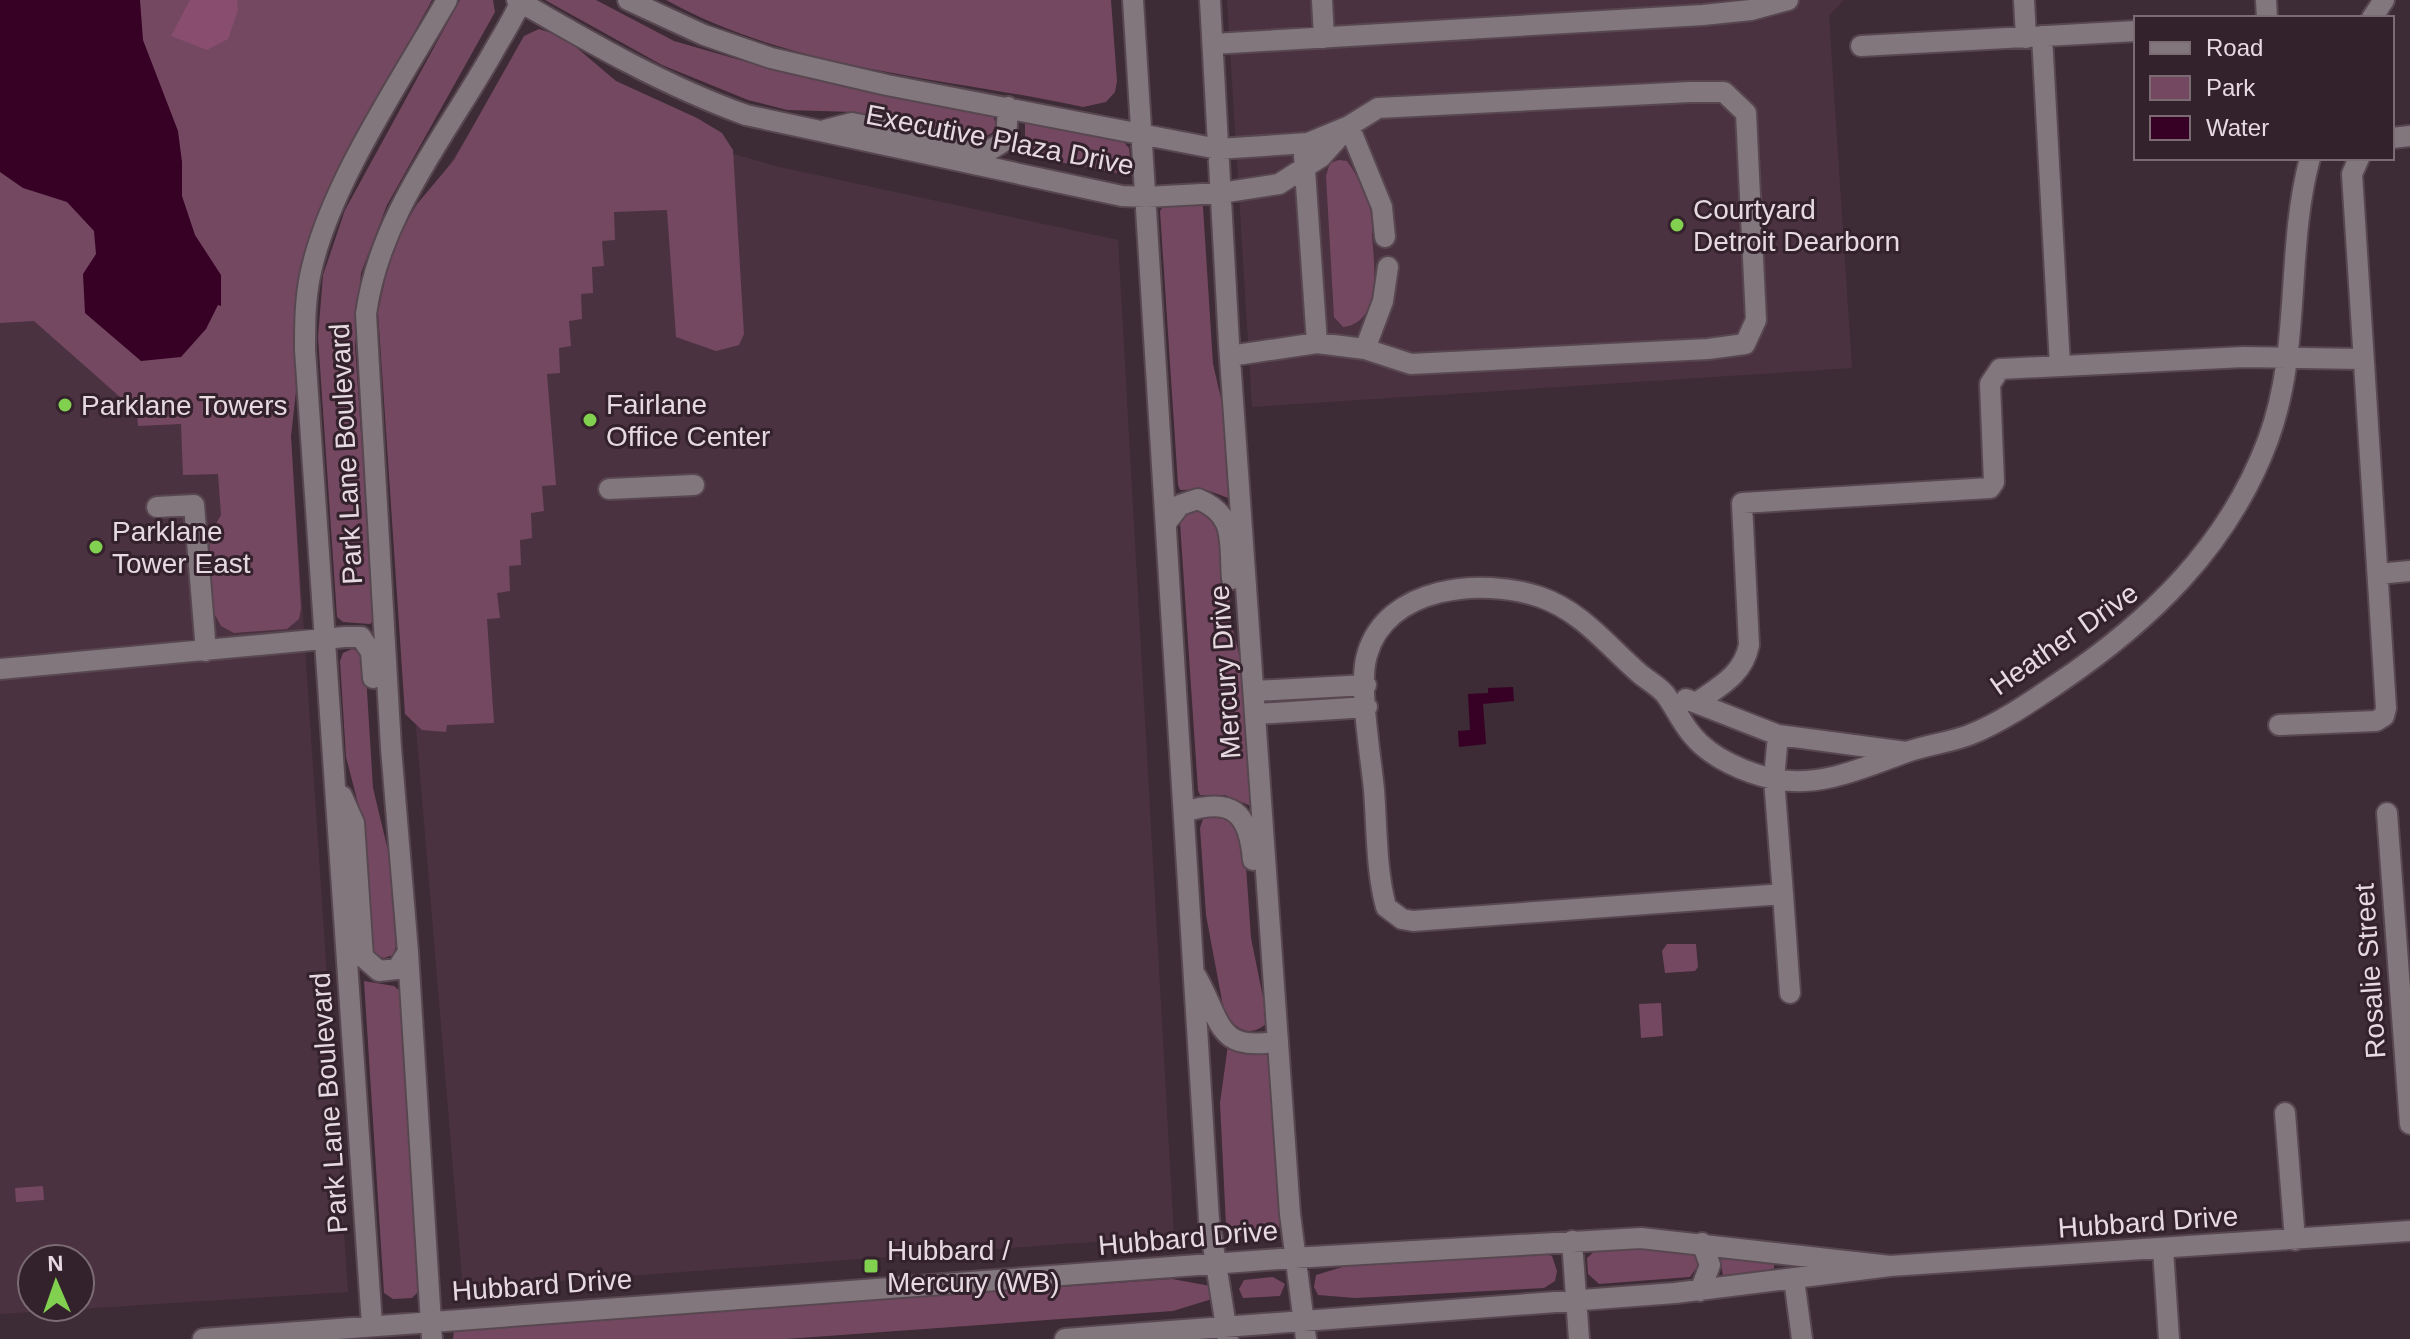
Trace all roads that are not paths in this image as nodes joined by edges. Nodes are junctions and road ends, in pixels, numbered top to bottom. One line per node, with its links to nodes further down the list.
1 (447, 0): 39 (street, Park Lane Boulevard)
2 (628, 0): 14 (street, Executive Plaza Drive)
3 (1133, 0): 17 (street, Mercury Drive)
4 (1210, 0): 12 (street, Mercury Drive)
5 (1322, 0): 11 (street)
6 (1788, 0): 11 (street)
7 (2024, 0): 10 (street)
8 (520, 1): 16 (street, Executive Plaza Drive); 56 (street, Park Lane Boulevard)
9 (2134, 31): 10 (street)
10 (2034, 37): 13 (street); 32 (street)
11 (1324, 38): 12 (street)
12 (1213, 44): 19 (street, Mercury Drive)
13 (1861, 46)
14 (1008, 107): 16 (street, Executive Plaza Drive); 17 (street, Executive Plaza Drive)
15 (1349, 126): 18 (street, Executive Plaza Drive); 22 (street); 25 (street); 28 (street)
16 (817, 131): 24 (street, Executive Plaza Drive)
17 (1141, 133): 19 (street, Executive Plaza Drive); 24 (street, Mercury Drive)
18 (1303, 144): 19 (street, Executive Plaza Drive); 22 (street)
19 (1218, 149): 23 (street, Mercury Drive)
20 (2310, 160): 31 (street, Heather Drive)
21 (2358, 160): 30 (street)
22 (1313, 162): 23 (street, Executive Plaza Drive); 27 (street)
23 (1221, 193): 24 (street, Executive Plaza Drive); 29 (street, Mercury Drive)
24 (1146, 197): 36 (street, Mercury Drive)
25 (1385, 237)
26 (1388, 267): 28 (street)
27 (1317, 343): 28 (street); 29 (street)
28 (1365, 349)
29 (1230, 356): 41 (street, Mercury Drive)
30 (2362, 359): 31 (street); 38 (street)
31 (2288, 360): 32 (street); 51 (street, Heather Drive)
32 (2060, 366): 46 (street)
33 (694, 485): 34 (street)
34 (609, 489)
35 (157, 507): 40 (street)
36 (1166, 523): 41 (street); 54 (street, Mercury Drive)
37 (2410, 571): 38 (street)
38 (2378, 574): 49 (street)
39 (325, 640): 40 (street); 53 (street, Park Lane Boulevard); 56 (street, Park Lane Boulevard)
40 (206, 651): 42 (street)
41 (1252, 668): 44 (street, Mercury Drive)
42 (0, 669)
43 (1366, 685): 44 (street); 45 (street, Heather Drive); 47 (street, Heather Drive)
44 (1255, 691): 48 (street, Mercury Drive)
45 (1663, 692): 46 (street, Heather Drive); 52 (street, Heather Drive)
46 (1696, 703): 50 (street, Heather Drive)
47 (1367, 707): 48 (street); 57 (street, Heather Drive)
48 (1257, 714): 61 (street, Mercury Drive)
49 (2279, 725)
50 (1778, 735): 51 (street, Heather Drive); 52 (street)
51 (1906, 752): 52 (street, Heather Drive)
52 (1774, 779): 57 (street)
53 (335, 782): 58 (street, Park Lane Boulevard); 76 (street, Park Lane Boulevard)
54 (1184, 812): 59 (street, Mercury Drive); 61 (street)
55 (2387, 813): 64 (street, Rosalie Street)
56 (398, 847): 58 (street, Park Lane Boulevard)
57 (1783, 894): 60 (street)
58 (408, 952): 77 (street, Park Lane Boulevard)
59 (1194, 972): 62 (street); 71 (street, Mercury Drive)
60 (1790, 993)
61 (1276, 1009): 62 (street, Mercury Drive)
62 (1278, 1041): 70 (street, Mercury Drive)
63 (2285, 1113): 66 (street)
64 (2410, 1124)
65 (2410, 1231): 66 (street, Hubbard Drive)
66 (2295, 1240): 69 (street, Hubbard Drive)
67 (1572, 1241): 68 (street, Hubbard Drive); 70 (street, Hubbard Drive); 75 (street)
68 (1702, 1243): 72 (street, Hubbard Drive); 74 (street)
69 (2163, 1249): 72 (street, Hubbard Drive); 85 (street)
70 (1293, 1258): 71 (street, Hubbard Drive); 78 (street, Mercury Drive)
71 (1215, 1263): 77 (street, Hubbard Drive); 79 (street, Mercury Drive)
72 (1890, 1266): 73 (street, Hubbard Drive)
73 (1794, 1279): 74 (street, Hubbard Drive); 84 (street)
74 (1700, 1291): 75 (street, Hubbard Drive)
75 (1576, 1301): 78 (street, Hubbard Drive); 83 (street)
76 (372, 1325): 77 (street, Hubbard Drive); 80 (street, Hubbard Drive)
77 (432, 1330)
78 (1305, 1331): 79 (street, Hubbard Drive)
79 (1227, 1334): 82 (street, Hubbard Drive)
80 (302, 1335): 81 (street, Hubbard Drive)
81 (203, 1339)
82 (1065, 1339)
83 (1579, 1339)
84 (1802, 1339)
85 (2169, 1339)

